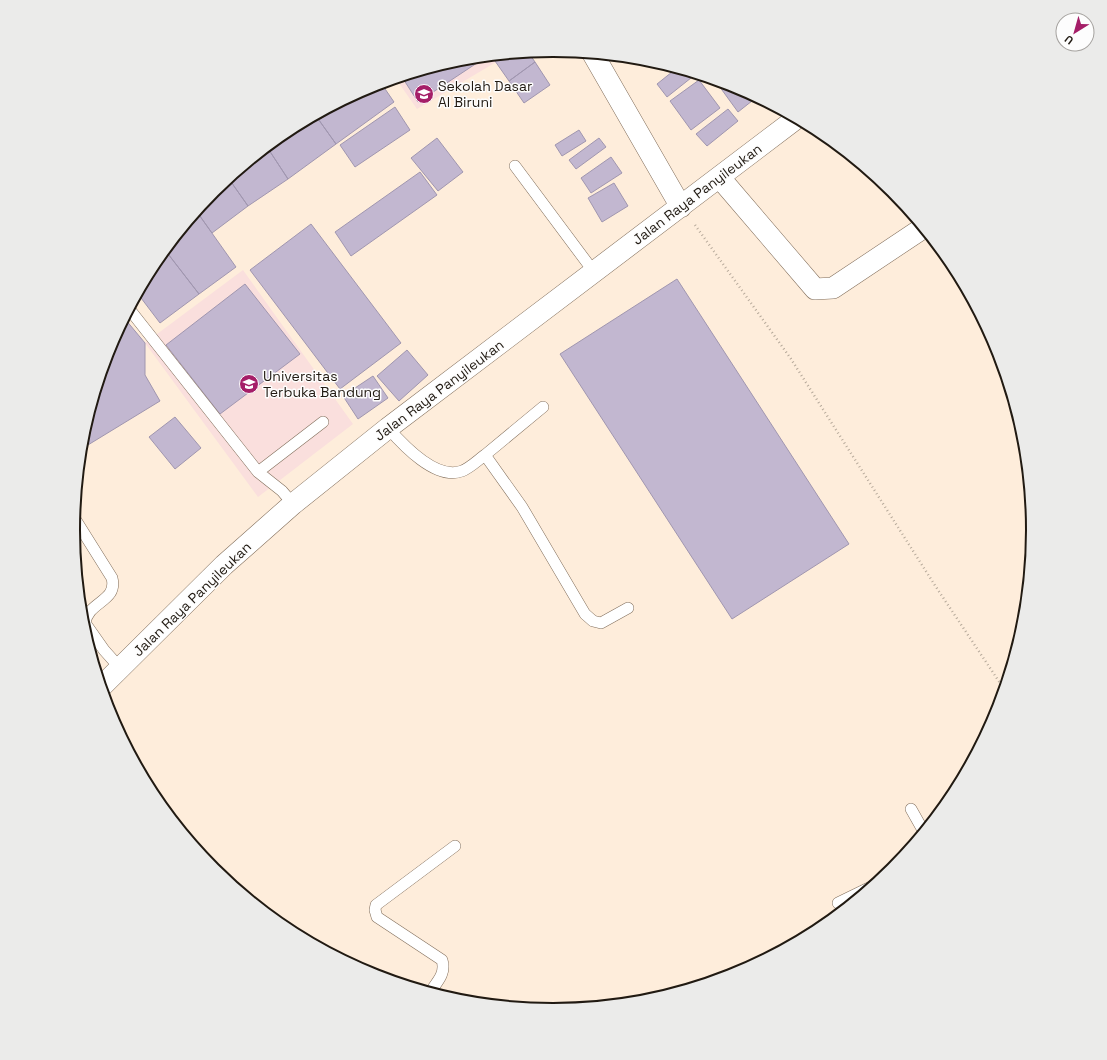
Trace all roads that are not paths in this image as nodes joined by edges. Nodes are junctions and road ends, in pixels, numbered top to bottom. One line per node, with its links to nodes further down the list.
1 (596, 59): 5 (street)
2 (792, 122): 4 (street, Jalan Raya Panyileukan)
3 (515, 166): 7 (lane)
4 (720, 178): 5 (street, Jalan Raya Panyileukan); 6 (street)
5 (681, 207): 7 (street, Jalan Raya Panyileukan)
6 (919, 230)
7 (594, 272): 11 (street, Jalan Raya Panyileukan)
8 (133, 314): 13 (lane)
9 (543, 407): 12 (lane)
10 (323, 422): 13 (lane)
11 (388, 428): 12 (lane); 14 (street, Jalan Raya Panyileukan)
12 (485, 456): 16 (lane)
13 (258, 472): 14 (lane)
14 (293, 504): 19 (street, Jalan Raya Panyileukan)
15 (80, 529): 17 (lane)
16 (628, 608)
17 (88, 613)
18 (93, 634): 19 (lane)
19 (120, 668): 20 (street, Jalan Raya Panyileukan)
20 (106, 682)
21 (911, 809): 22 (lane)
22 (921, 827)
23 (455, 846): 26 (lane)
24 (855, 894): 25 (lane)
25 (838, 903)
26 (433, 988)

